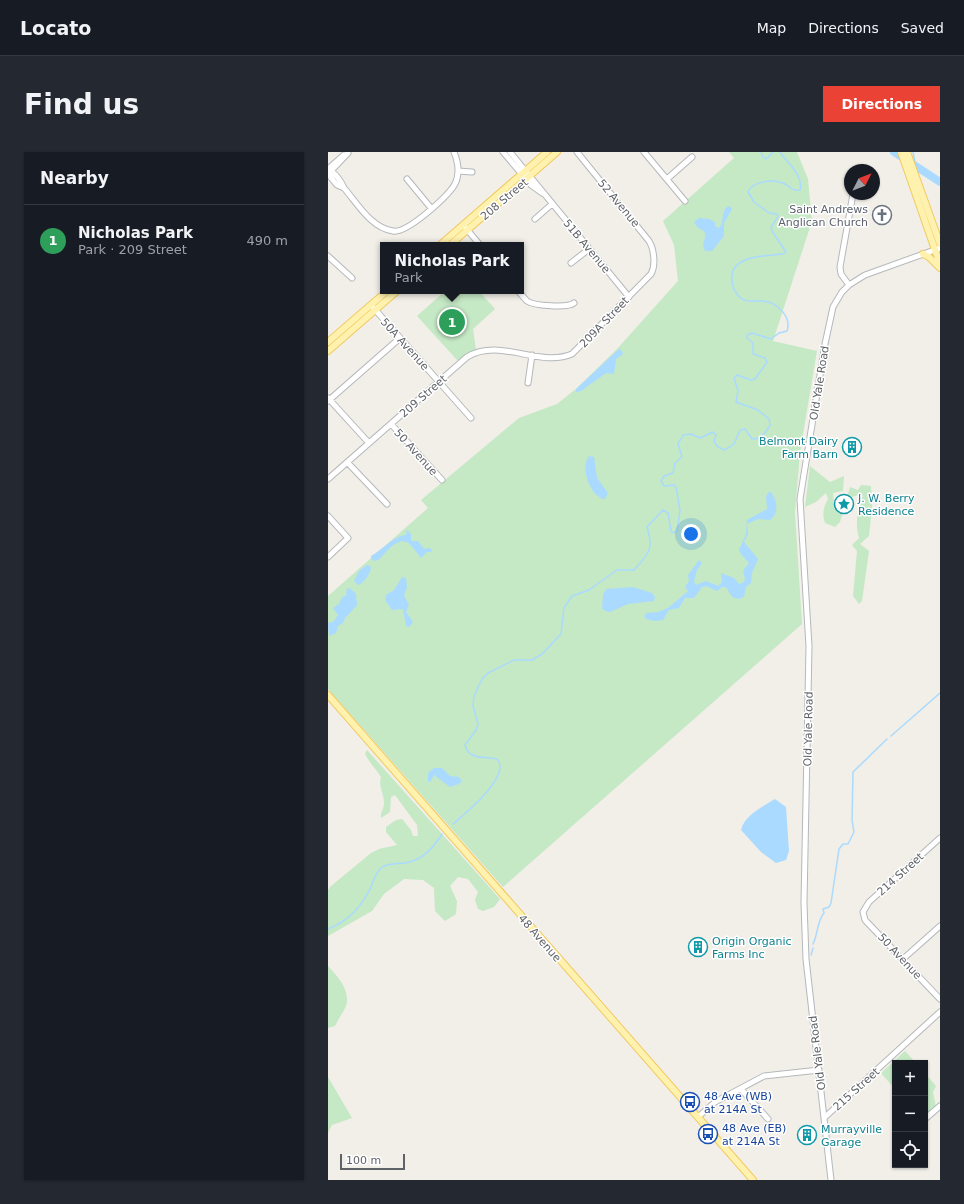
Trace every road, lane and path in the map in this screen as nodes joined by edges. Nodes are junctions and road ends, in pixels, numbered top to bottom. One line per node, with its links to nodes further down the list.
1 (349, 152): 12 (street)
2 (454, 152): 13 (street)
3 (503, 152): 15 (street, 51B Avenue)
4 (510, 152): 15 (street, 51B Avenue)
5 (546, 152): 15 (main road, 208 Street)
6 (558, 152): 16 (main road, 208 Street)
7 (577, 152): 33 (street, 52 Avenue)
8 (644, 152): 18 (street)
9 (901, 152): 30 (main road)
10 (908, 154): 28 (main road)
11 (692, 157): 18 (street)
12 (329, 171): 22 (street)
13 (458, 171): 14 (street); 22 (street)
14 (472, 172)
15 (524, 172): 16 (street, 51B Avenue); 24 (main road, 208 Street)
16 (529, 178): 21 (street, 51B Avenue); 24 (main road, 208 Street)
17 (407, 179): 22 (street)
18 (667, 179): 20 (street)
19 (852, 200): 38 (street)
20 (685, 201)
21 (552, 204): 23 (street); 29 (street, 51B Avenue)
22 (432, 208)
23 (535, 219)
24 (465, 227): 25 (main road, 208 Street); 26 (main road, 208 Street); 27 (street)
25 (444, 242)
26 (452, 242)
27 (478, 242)
28 (940, 244)
29 (589, 248): 34 (street); 42 (street, 51B Avenue)
30 (938, 249): 31 (street, Old Yale Road); 35 (main road)
31 (923, 254): 36 (main road); 38 (street, Old Yale Road)
32 (328, 256): 37 (street)
33 (654, 257): 42 (street, 209A Street)
34 (572, 263)
35 (940, 264)
36 (940, 268)
37 (352, 278)
38 (849, 285): 68 (street, Old Yale Road)
39 (385, 294): 44 (main road)
40 (393, 294): 44 (main road)
41 (521, 294): 43 (street)
42 (629, 297): 48 (street, 209A Street)
43 (574, 303)
44 (373, 308): 45 (street, 50A Avenue); 46 (main road); 47 (main road)
45 (400, 338): 49 (street, 50A Avenue); 51 (street)
46 (329, 339)
47 (328, 351)
48 (532, 355): 49 (street, 209 Street); 50 (street)
49 (439, 382): 52 (street, 50A Avenue); 53 (street, 209 Street)
50 (528, 382)
51 (328, 399): 54 (street)
52 (471, 418)
53 (391, 424): 54 (street, 209 Street); 57 (street, 50 Avenue)
54 (369, 443): 55 (street, 209 Street)
55 (347, 462): 56 (street, 209 Street); 58 (street)
56 (328, 479)
57 (442, 480)
58 (387, 504)
59 (328, 516): 60 (street)
60 (328, 556)
61 (328, 696): 72 (main road, 48 Avenue)
62 (940, 838): 63 (street, 214 Street)
63 (863, 912): 65 (street, 50 Avenue)
64 (940, 926): 65 (street)
65 (903, 960): 66 (street, 50 Avenue)
66 (940, 999)
67 (940, 1012): 73 (street, 215 Street)
68 (819, 1070): 69 (street); 73 (street, Old Yale Road)
69 (741, 1089): 72 (street); 74 (street)
70 (940, 1106): 71 (street)
71 (928, 1116)
72 (698, 1117): 75 (main road, 48 Avenue)
73 (824, 1118): 76 (street, Old Yale Road)
74 (768, 1119)
75 (753, 1180)
76 (831, 1180)

